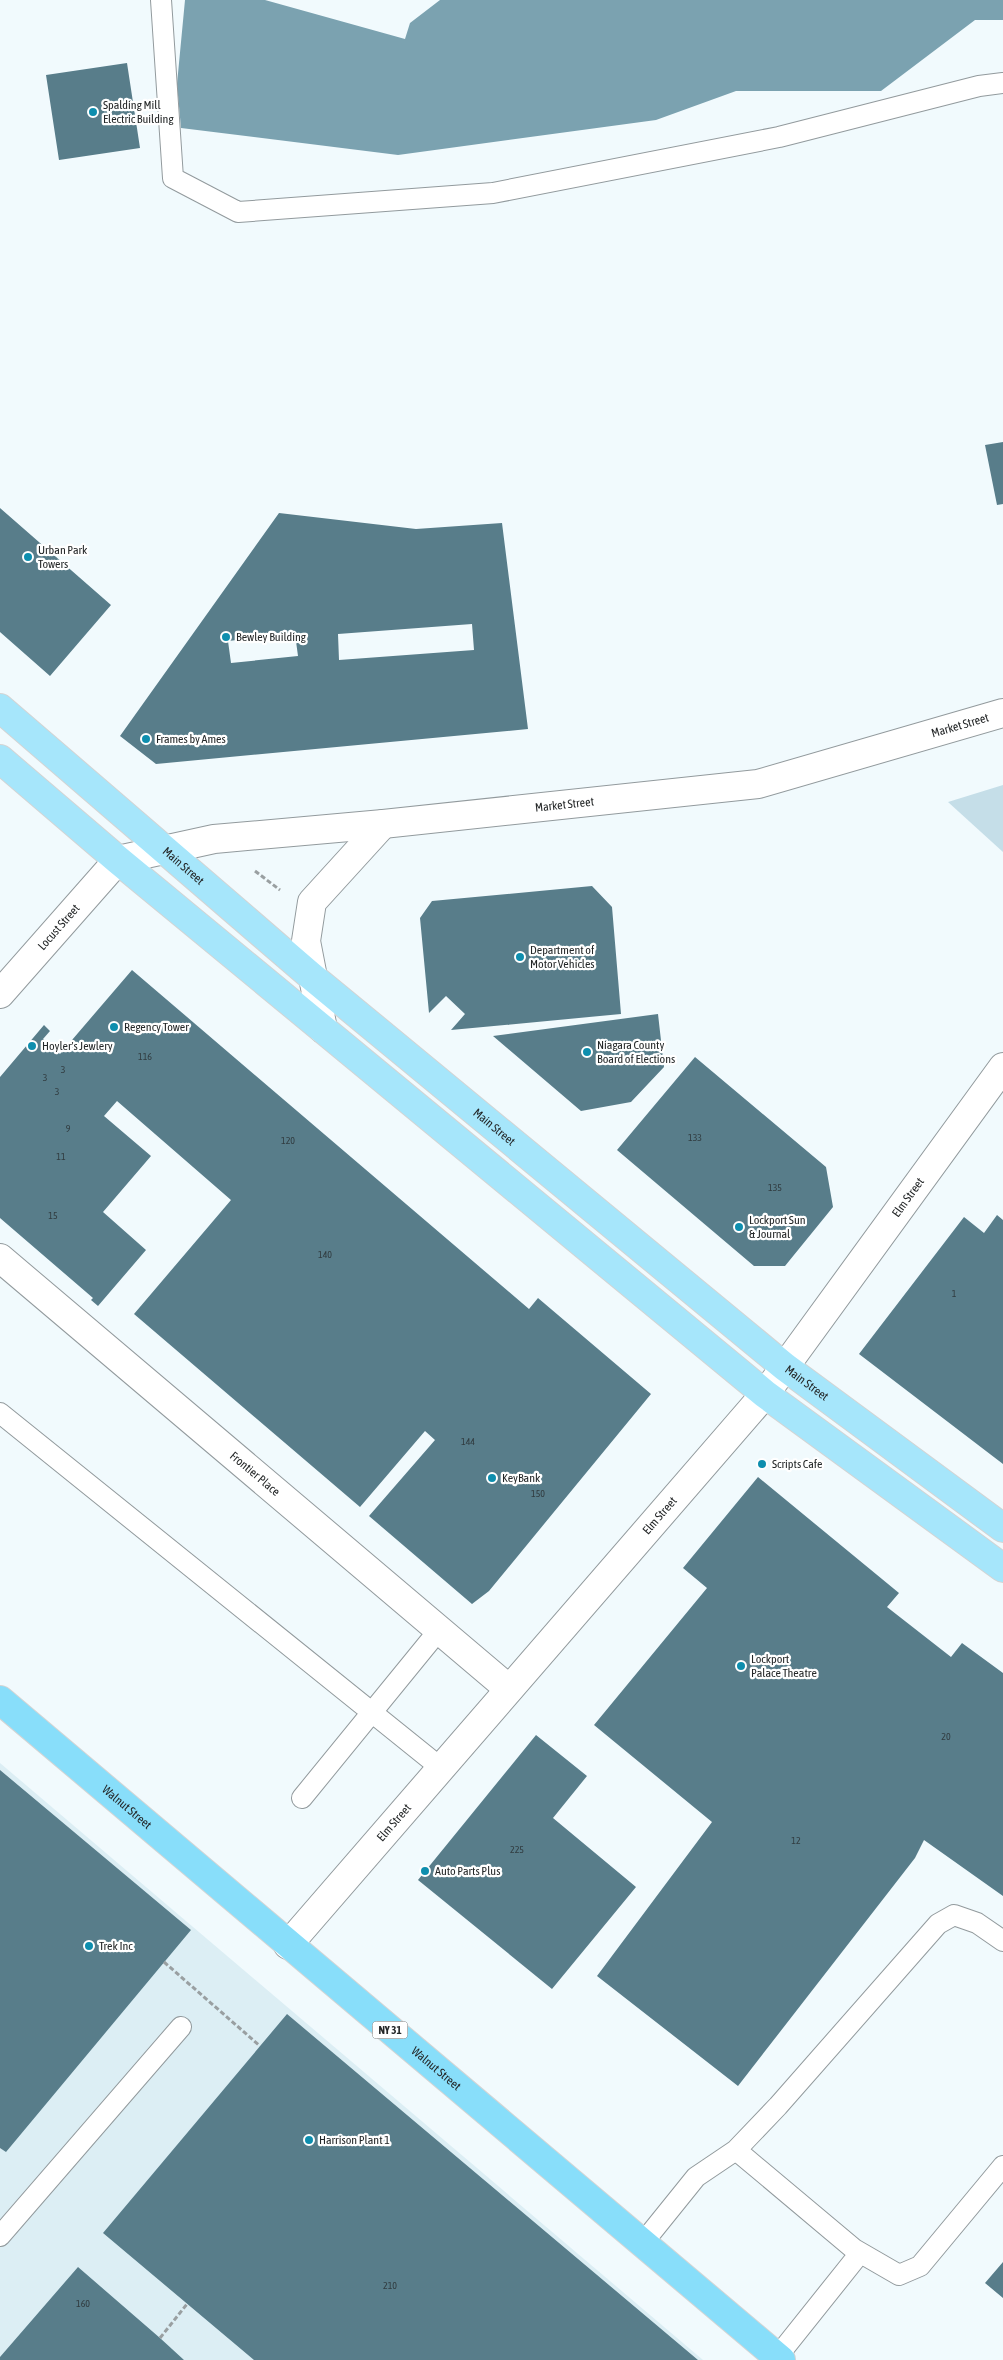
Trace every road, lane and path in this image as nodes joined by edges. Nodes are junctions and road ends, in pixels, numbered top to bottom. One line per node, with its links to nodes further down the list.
1 (161, 0): 2 (lane)
2 (1003, 84)
3 (0, 708): 7 (main road, Main Street)
4 (1003, 713): 6 (street, Market Street)
5 (0, 759): 8 (main road)
6 (383, 824): 7 (street, Market Street); 13 (street)
7 (164, 850): 8 (street, Market Street); 13 (main road, Main Street)
8 (118, 860): 14 (street, Locust Street); 15 (main road)
9 (254, 871): 10 (path)
10 (262, 877): 11 (path); 12 (path)
11 (256, 879)
12 (285, 894)
13 (311, 976): 15 (street); 18 (main road, Main Street)
14 (0, 994)
15 (323, 1029): 19 (main road)
16 (1001, 1073): 18 (street, Elm Street)
17 (0, 1258): 23 (street, Frontier Place)
18 (785, 1368): 19 (street, Elm Street); 21 (main road, Main Street)
19 (765, 1394): 22 (main road); 24 (street, Elm Street)
20 (0, 1413): 26 (lane)
21 (1003, 1528)
22 (1003, 1568)
23 (439, 1630): 24 (street, Frontier Place); 26 (lane)
24 (508, 1689): 27 (street, Elm Street)
25 (0, 1700): 30 (highway, Walnut Street / NY 31)
26 (372, 1712): 27 (lane); 28 (lane)
27 (441, 1768): 30 (street, Elm Street)
28 (302, 1798)
29 (1003, 1942): 34 (lane)
30 (288, 1945): 37 (highway, Walnut Street / NY 31)
31 (164, 1962): 33 (path)
32 (181, 2027): 36 (lane)
33 (260, 2046)
34 (736, 2150): 37 (lane); 38 (lane)
35 (1003, 2166): 38 (lane)
36 (1, 2234)
37 (642, 2244): 41 (highway, Walnut Street / NY 31)
38 (860, 2253): 41 (lane)
39 (187, 2304): 40 (path)
40 (160, 2338)
41 (779, 2359)

